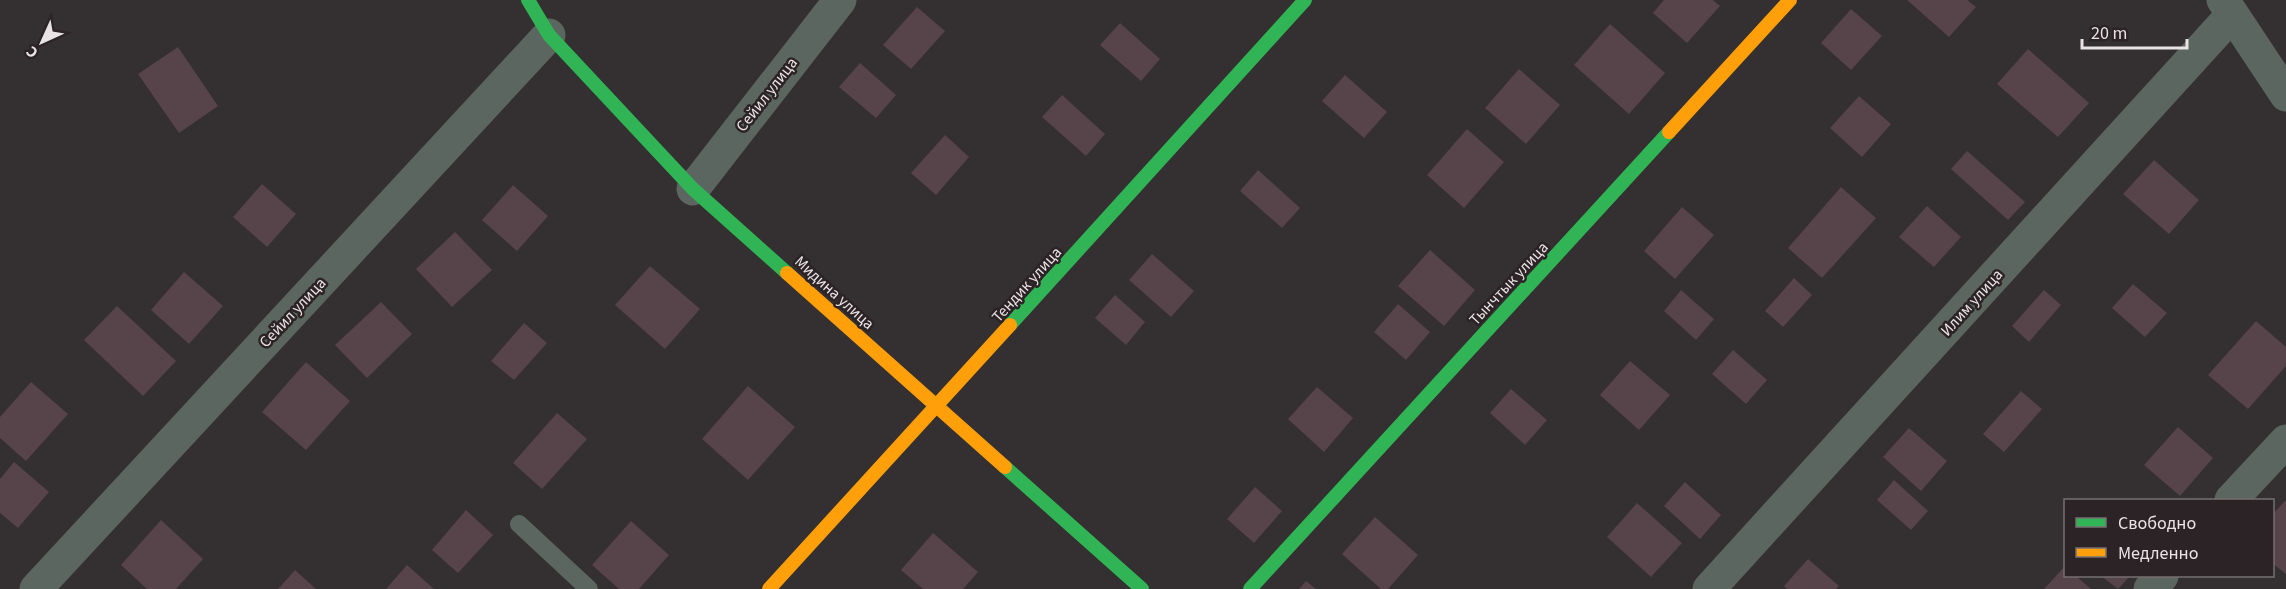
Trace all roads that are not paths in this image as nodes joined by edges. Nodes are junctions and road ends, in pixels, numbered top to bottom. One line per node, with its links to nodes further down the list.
1 (528, 0): 6 (street, Мидина улица)
2 (840, 0): 8 (street, Сейил улица)
3 (1305, 0): 9 (street, Тендик улица)
4 (1790, 0): 18 (street, Тынчтык улица)
5 (2227, 8): 7 (street); 19 (street, Илим улица)
6 (549, 35): 8 (street, Мидина улица); 14 (street, Сейил улица)
7 (2286, 95)
8 (693, 189): 9 (street, Мидина улица)
9 (938, 406): 16 (street, Тендик улица); 17 (street, Мидина улица)
10 (2286, 441): 11 (street)
11 (2233, 499)
12 (519, 524): 15 (lane)
13 (2161, 577): 20 (street)
14 (36, 589)
15 (590, 589)
16 (769, 589)
17 (1142, 589)
18 (1250, 589)
19 (1709, 589)
20 (2150, 589)

